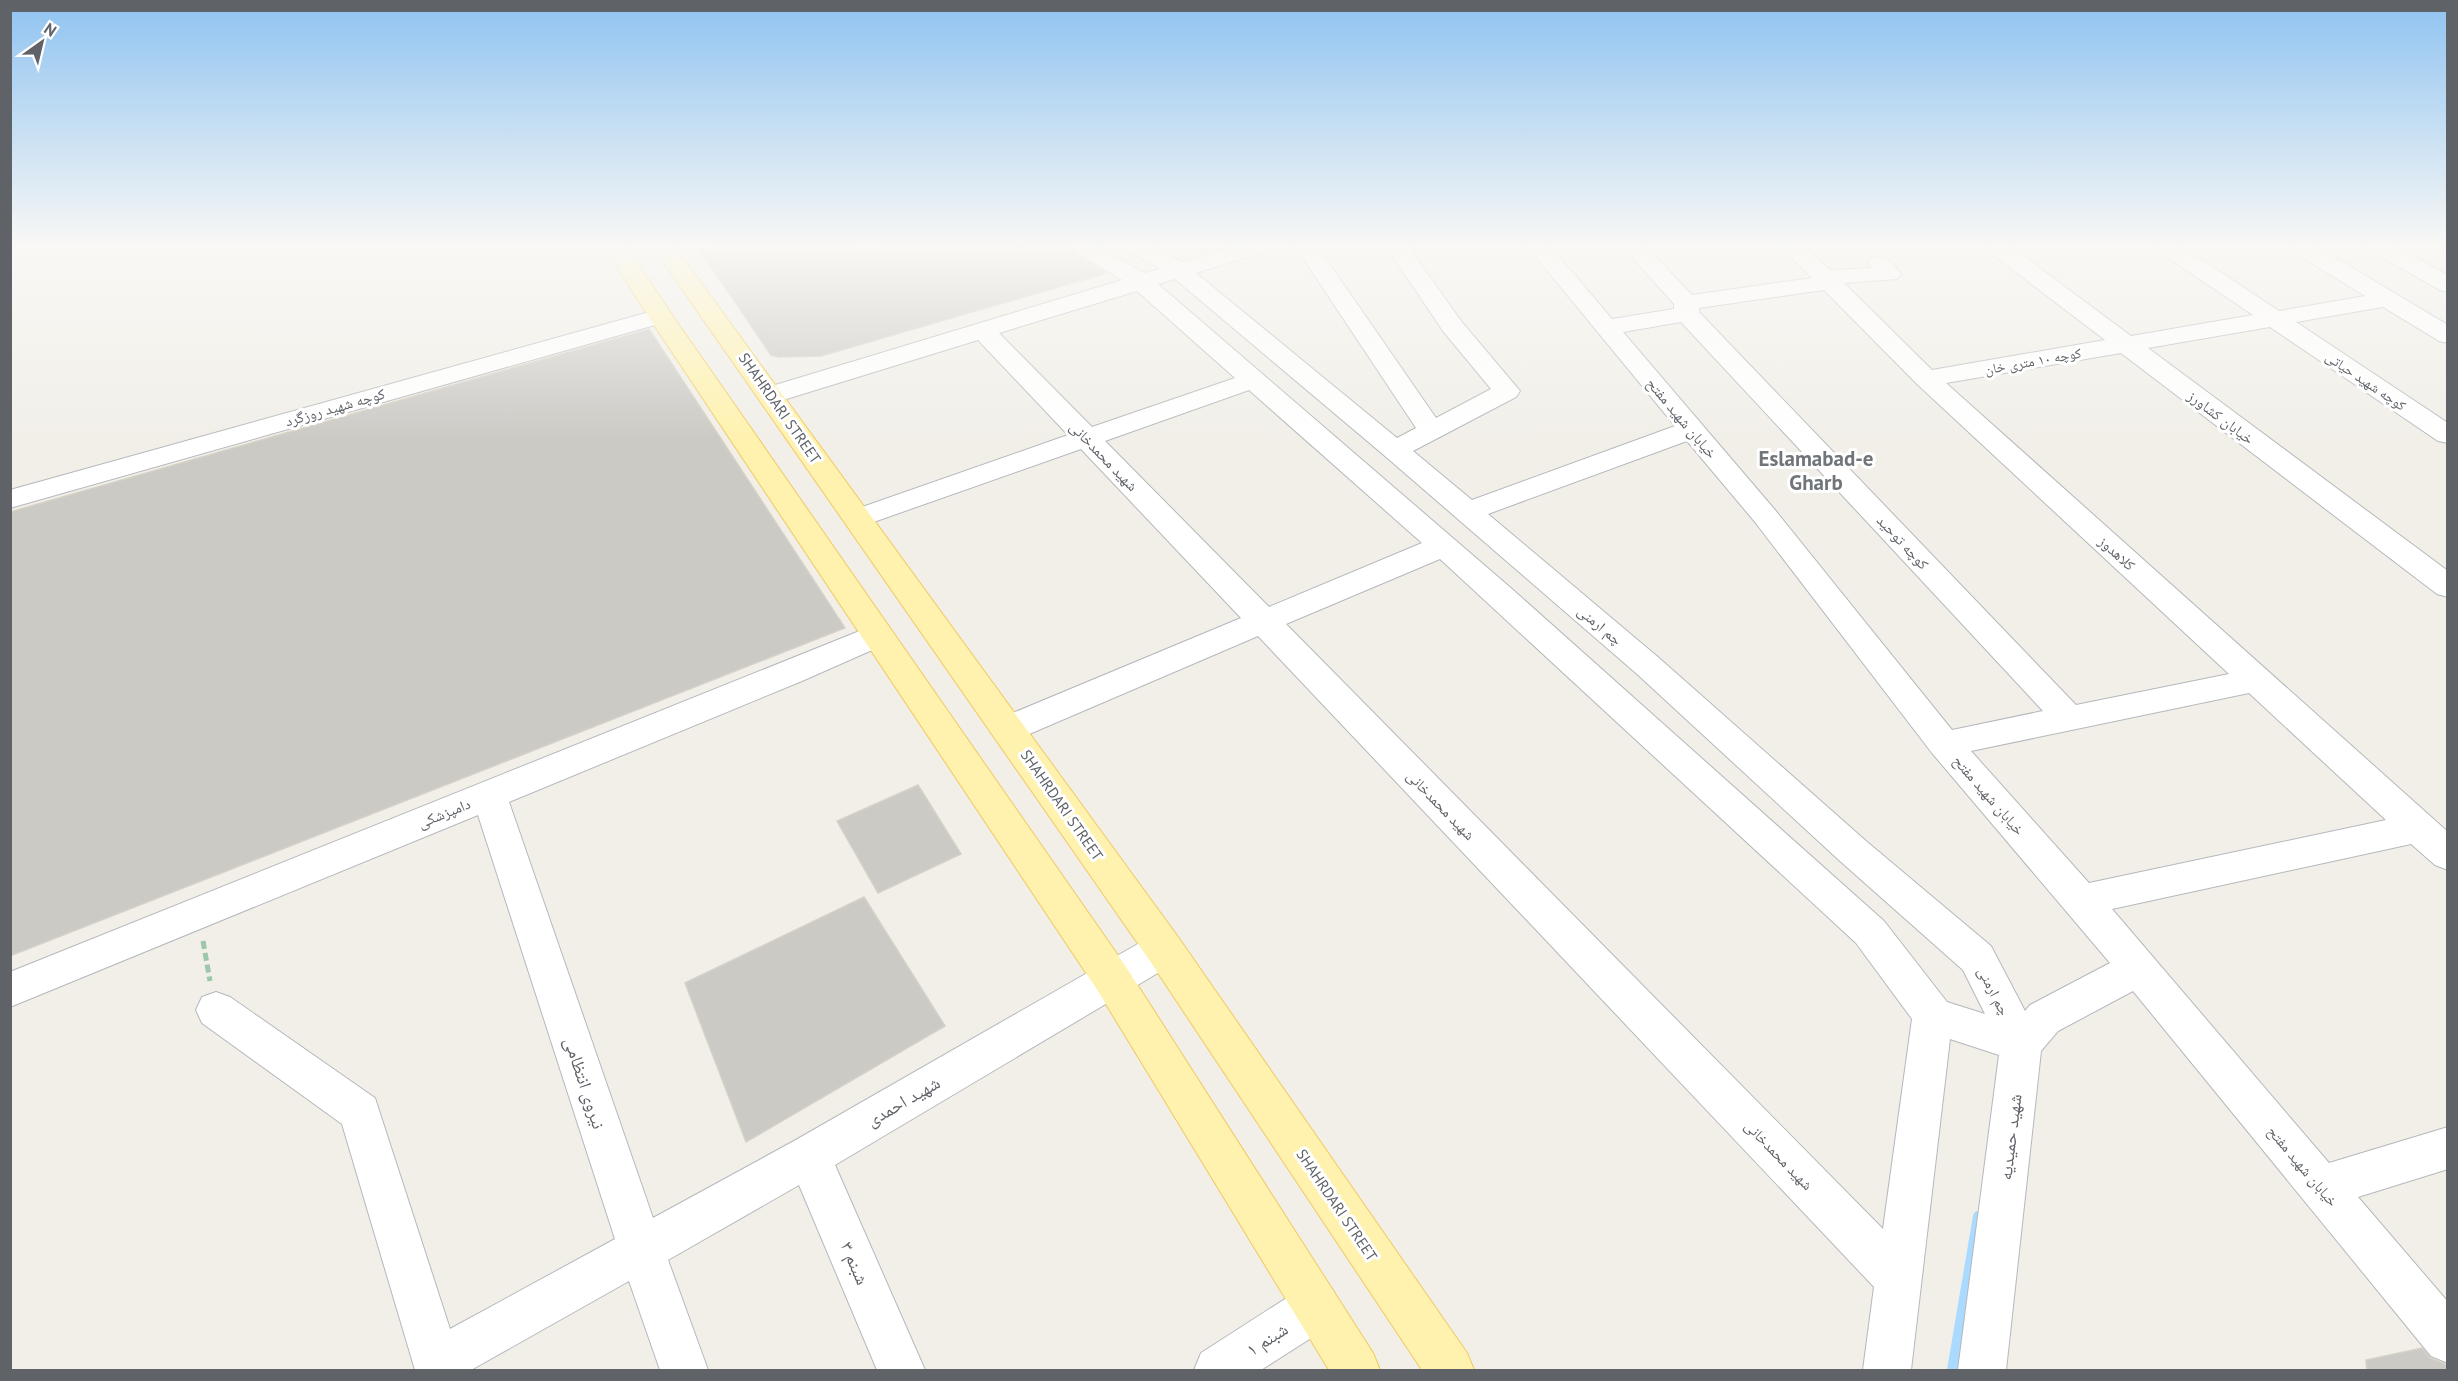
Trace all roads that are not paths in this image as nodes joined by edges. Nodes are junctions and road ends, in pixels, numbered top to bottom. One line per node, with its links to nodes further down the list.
1 (656, 310): 16 (main road)
2 (710, 310): 24 (main road, SHAHRDARI STREET)
3 (1049, 310): 19 (street)
4 (1174, 310): 23 (street)
5 (1227, 310): 29 (street, چم ارمنی)
6 (1350, 310): 26 (street)
7 (1441, 310): 26 (street)
8 (1593, 310): 18 (street, خیابان شهید مفتح)
9 (1677, 310): 18 (street)
10 (1689, 310): 38 (street, کوچه توحید)
11 (1858, 310): 22 (street, کلاهدوز)
12 (2081, 310): 21 (street, خیابان کشاورز)
13 (2261, 310): 17 (street, کوچه شهید حیاتی)
14 (2322, 310): 17 (street, کوچه ۱۰ متری خان)
15 (2406, 310): 20 (street)
16 (660, 316): 30 (street, کوچه شهید روزگرد); 36 (main road)
17 (2274, 319): 21 (street, کوچه ۱۰ متری خان); 27 (street, کوچه شهید حیاتی)
18 (1607, 327): 25 (street, خیابان شهید مفتح)
19 (983, 332): 24 (street); 28 (street, شهید محمدخانی)
20 (2448, 336)
21 (2126, 345): 22 (street, کوچه ۱۰ متری خان); 34 (street, خیابان کشاورز)
22 (1926, 379): 37 (street, کلاهدوز)
23 (1254, 380): 28 (street); 33 (street)
24 (771, 395): 32 (main road, SHAHRDARI STREET)
25 (1691, 430): 31 (street); 40 (street, خیابان شهید مفتح)
26 (1431, 431): 29 (street)
27 (2448, 435)
28 (1088, 440): 32 (street); 35 (street, شهید محمدخانی)
29 (1395, 450): 31 (street, چم ارمنی)
30 (10, 499)
31 (1467, 512): 51 (street, چم ارمنی)
32 (858, 518): 39 (main road, SHAHRDARI STREET)
33 (1443, 546): 35 (street); 50 (street)
34 (2448, 587)
35 (1263, 621): 39 (street); 56 (street, شهید محمدخانی)
36 (877, 635): 41 (street, دامپزشکی); 47 (main road)
37 (2256, 680): 38 (street); 42 (street, کلاهدوز)
38 (2069, 718): 40 (street)
39 (1008, 729): 45 (main road, SHAHRDARI STREET)
40 (1944, 744): 44 (street, خیابان شهید مفتح)
41 (489, 795): 48 (street, دامپزشکی); 55 (street, نیروی انتظامی)
42 (2417, 828): 43 (street, کلاهدوز); 44 (street)
43 (2448, 855)
44 (2081, 900): 46 (street, خیابان شهید مفتح)
45 (1164, 949): 47 (street, شهید احمدی); 64 (main road, SHAHRDARI STREET)
46 (2138, 968): 51 (street); 54 (street, خیابان شهید مفتح)
47 (1112, 979): 53 (street, شهید احمدی); 57 (main road)
48 (10, 990)
49 (216, 1010): 59 (street)
50 (1933, 1015): 51 (street); 56 (street)
51 (2021, 1044): 66 (street, شهید حمیدیه)
52 (2448, 1148): 54 (street)
53 (809, 1156): 55 (street, شهید احمدی); 61 (street, شبنم ۳)
54 (2319, 1187): 58 (street, خیابان شهید مفتح)
55 (641, 1251): 59 (street, شهید احمدی); 60 (street, نیروی انتظامی)
56 (1899, 1280): 65 (street)
57 (1316, 1307): 62 (street, شبنم ۱); 63 (main road)
58 (2448, 1338)
59 (438, 1367)
60 (684, 1371)
61 (901, 1371)
62 (1218, 1371)
63 (1356, 1371)
64 (1450, 1371)
65 (1887, 1371)
66 (1982, 1371)

